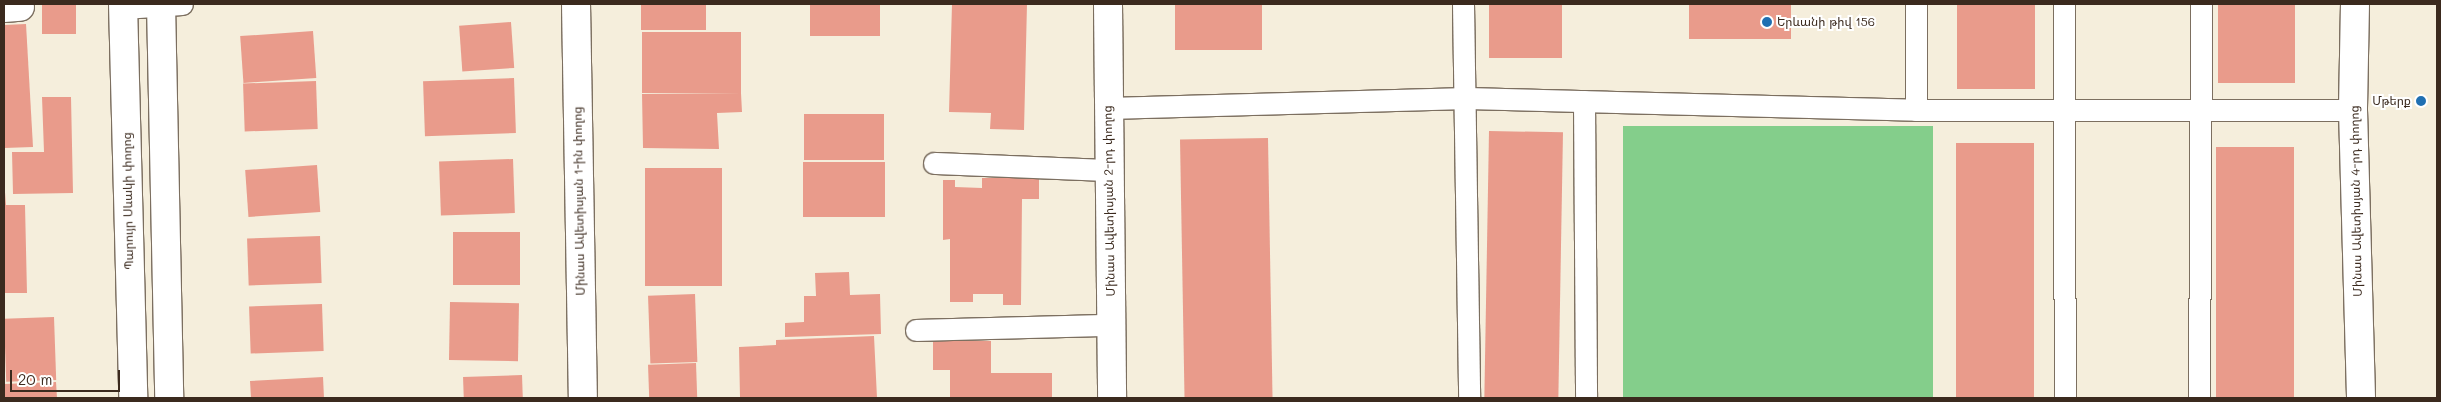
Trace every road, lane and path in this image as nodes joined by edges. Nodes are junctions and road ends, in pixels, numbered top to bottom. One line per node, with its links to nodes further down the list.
1 (168, 4): 9 (lane); 22 (street)
2 (576, 4): 23 (street, Մինաս Ավետիսյան 1-ին փողոց)
3 (1108, 4): 12 (street, Մինաս Ավետիսյան 2-րդ փողոց)
4 (1464, 4): 10 (lane)
5 (1916, 4): 13 (lane)
6 (2064, 4): 14 (lane)
7 (2201, 4): 16 (lane)
8 (2355, 4): 15 (street, Մինաս Ավետիսյան 4-րդ փողոց)
9 (124, 6): 21 (street, Պարույր Սևակի փողոց)
10 (1467, 98): 11 (lane); 12 (lane); 25 (lane)
11 (1584, 101): 13 (lane); 26 (lane)
12 (1108, 108): 18 (street, Մինաս Ավետիսյան 2-րդ փողոց)
13 (1916, 110): 14 (lane)
14 (2065, 110): 16 (lane); 27 (lane)
15 (2353, 110): 16 (lane); 29 (street, Մինաս Ավետիսյան 4-րդ փողոց)
16 (2199, 112): 28 (lane)
17 (934, 164): 18 (lane)
18 (1108, 170): 19 (street, Մինաս Ավետիսյան 2-րդ փողոց)
19 (1111, 325): 20 (lane); 24 (street, Մինաս Ավետիսյան 2-րդ փողոց)
20 (916, 330)
21 (133, 398)
22 (169, 398)
23 (583, 398)
24 (1112, 398)
25 (1469, 398)
26 (1586, 398)
27 (2065, 398)
28 (2199, 398)
29 (2361, 398)

